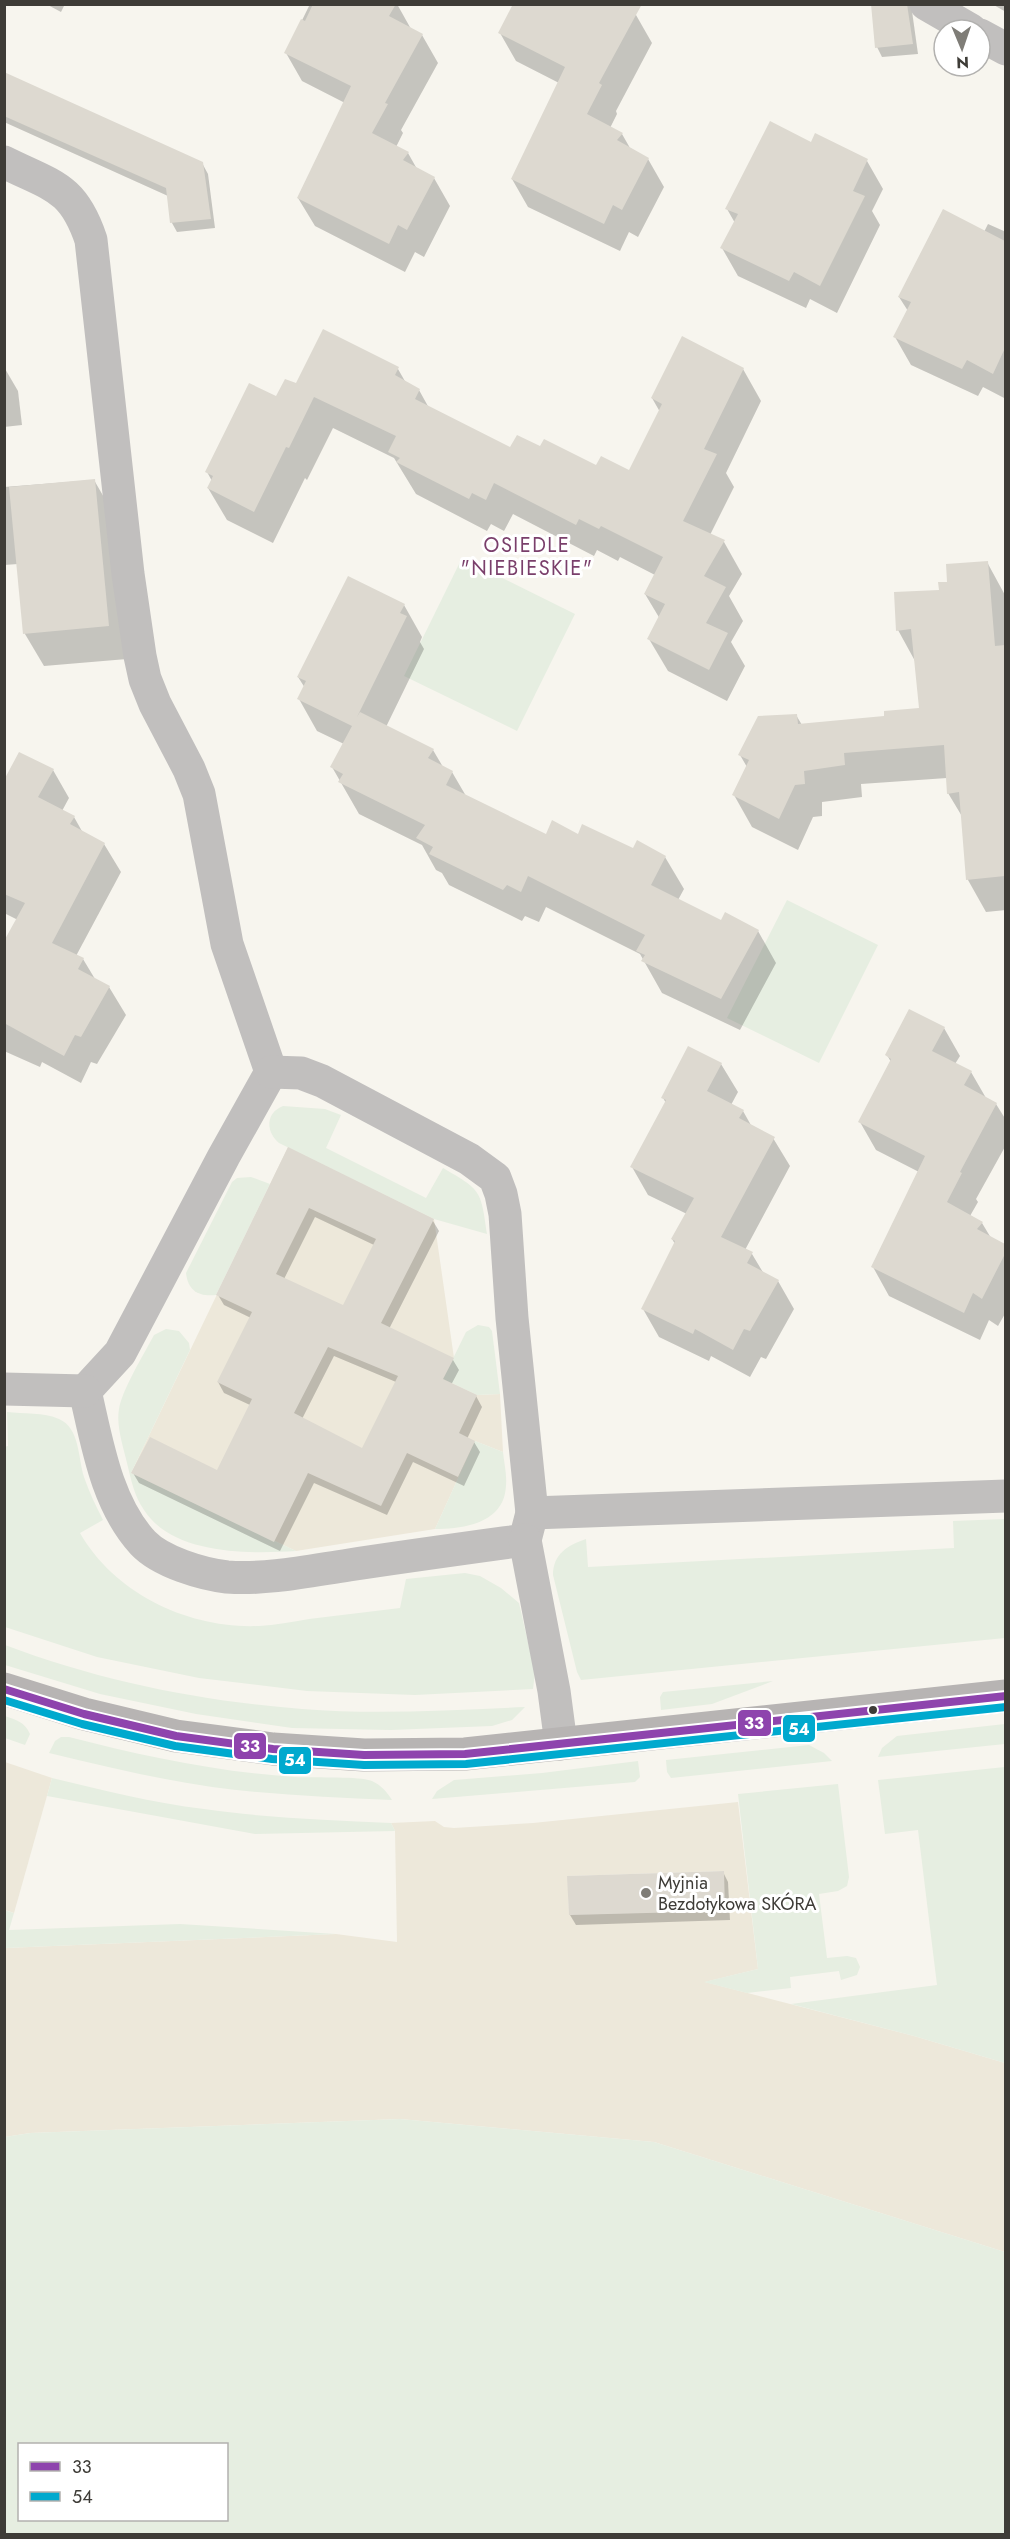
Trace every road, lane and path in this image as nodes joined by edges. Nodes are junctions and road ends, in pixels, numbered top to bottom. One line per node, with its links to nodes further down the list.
1 (926, 4): 2 (street)
2 (950, 18)
3 (4, 162): 4 (street)
4 (271, 1072): 6 (street); 8 (street)
5 (4, 1389): 6 (street)
6 (85, 1391): 8 (street)
7 (1005, 1496): 8 (street)
8 (529, 1526): 11 (street)
9 (4, 1689): 11 (street)
10 (1005, 1696): 11 (street)
11 (561, 1744)

